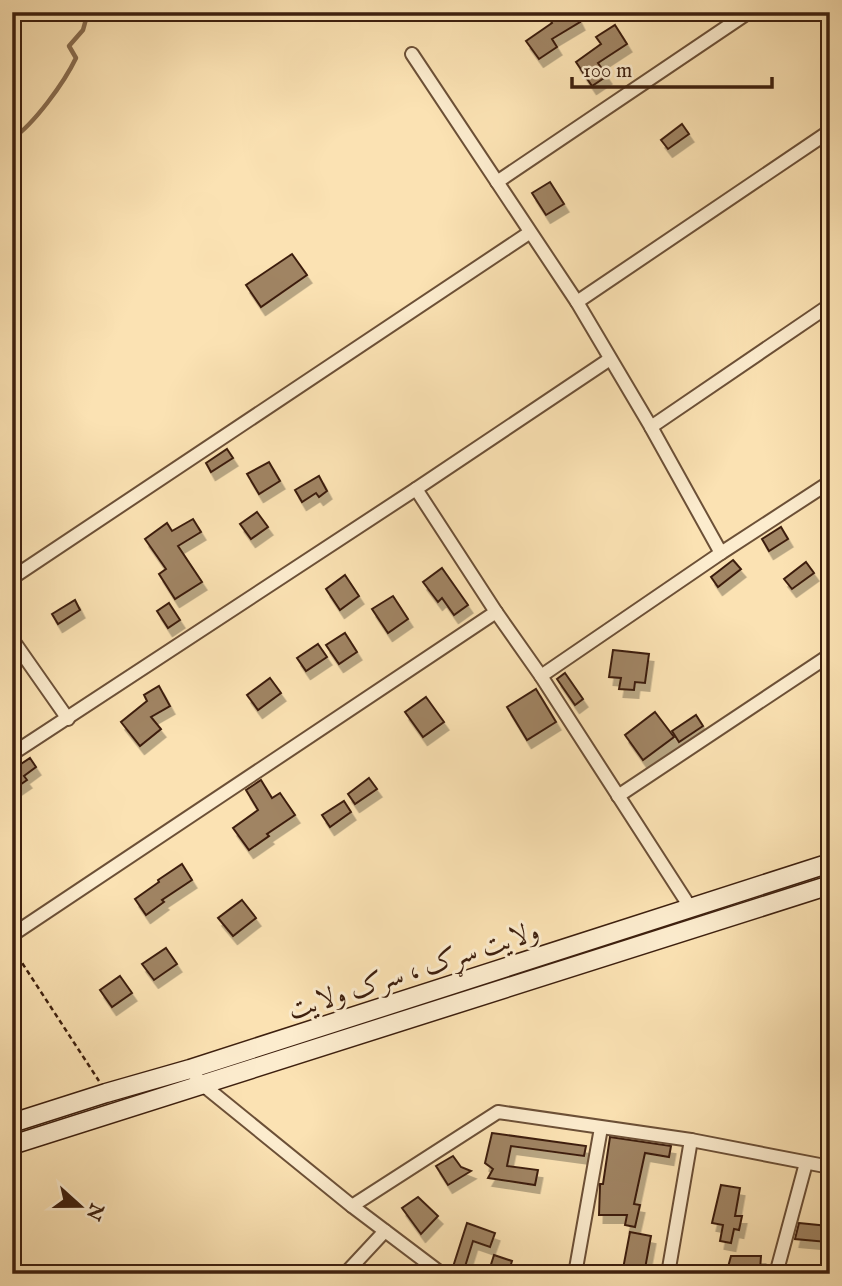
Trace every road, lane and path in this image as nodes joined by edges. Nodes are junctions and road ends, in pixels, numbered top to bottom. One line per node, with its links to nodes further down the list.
1 (749, 12): 4 (street)
2 (412, 54): 4 (street)
3 (830, 131): 6 (street)
4 (497, 181): 5 (street)
5 (529, 233): 6 (street); 13 (street)
6 (577, 302): 8 (street)
7 (830, 305): 9 (street)
8 (610, 359): 9 (street); 11 (street)
9 (651, 427): 12 (street)
10 (830, 481): 12 (street)
11 (416, 489): 14 (street); 18 (street)
12 (721, 553): 17 (street)
13 (12, 578)
14 (496, 612): 17 (street); 24 (street)
15 (12, 639): 18 (street)
16 (830, 655): 20 (street)
17 (541, 676): 20 (street)
18 (68, 719): 19 (street)
19 (12, 754)
20 (618, 796): 23 (street)
21 (830, 863): 23 (main road, ولایت سړک ، سرک ولایت)
22 (830, 885): 27 (main road, ولایت سړک ، سرک ولایت)
23 (690, 907): 26 (main road, ولایت سړک ، سرک ولایت)
24 (12, 935)
25 (12, 947): 28 (path)
26 (190, 1069): 27 (street); 28 (main road, ولایت سړک ، سرک ولایت)
27 (203, 1085): 32 (main road, ولایت سړک ، سرک ولایت); 35 (street)
28 (106, 1093): 29 (main road, ولایت سړک ، سرک ولایت)
29 (12, 1123)
30 (601, 1128): 31 (street); 35 (street); 39 (street)
31 (691, 1140): 33 (street); 40 (street)
32 (12, 1145)
33 (806, 1163): 34 (street); 41 (street)
34 (830, 1167)
35 (352, 1206): 36 (street)
36 (384, 1231): 37 (street); 38 (street)
37 (345, 1274)
38 (442, 1274)
39 (575, 1274)
40 (668, 1274)
41 (776, 1274)

